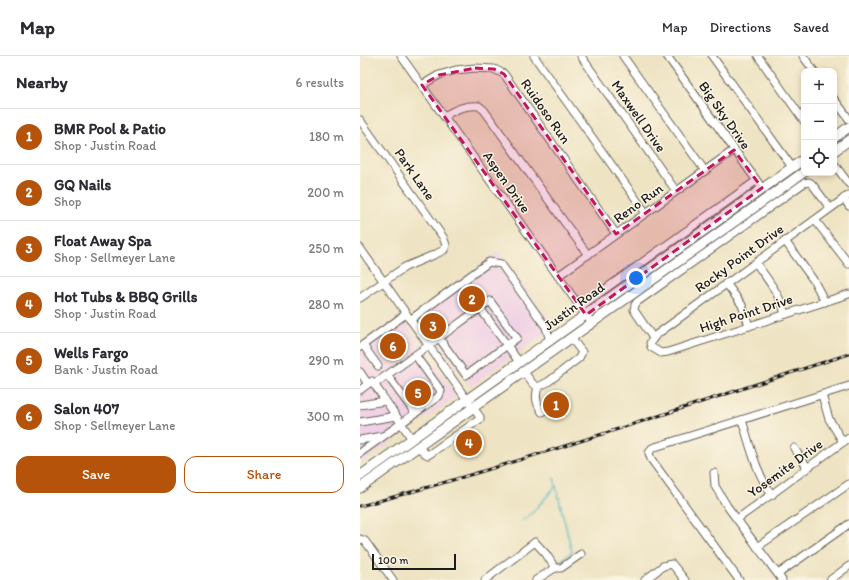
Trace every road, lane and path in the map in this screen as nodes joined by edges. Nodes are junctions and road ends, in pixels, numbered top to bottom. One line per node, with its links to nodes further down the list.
1 (401, 56): 10 (street, Aspen Drive)
2 (534, 56): 32 (street)
3 (581, 56): 28 (street, Maxwell Drive)
4 (622, 56): 24 (street)
5 (667, 56): 20 (street, Big Sky Drive)
6 (712, 56): 22 (street)
7 (758, 56): 13 (street)
8 (803, 56): 9 (street)
9 (812, 68)
10 (422, 85): 12 (street, Aspen Drive); 34 (street, Ruidoso Run)
11 (837, 103): 14 (street)
12 (444, 116): 37 (street); 40 (street, Aspen Drive)
13 (801, 117)
14 (849, 119)
15 (360, 120): 41 (street, Park Lane)
16 (849, 127): 17 (main road)
17 (837, 136)
18 (849, 140): 19 (main road)
19 (837, 149)
20 (734, 150): 24 (street, Reno Run); 27 (street, Big Sky Drive)
21 (801, 161): 22 (main road, Justin Road)
22 (792, 167): 27 (main road, Justin Road)
23 (837, 168): 26 (street)
24 (705, 171): 28 (street, Reno Run)
25 (801, 174): 50 (main road, Justin Road)
26 (849, 184)
27 (759, 185): 47 (main road, Justin Road)
28 (676, 191): 32 (street, Reno Run)
29 (846, 197): 30 (street); 31 (street, Rocky Point Drive)
30 (849, 206)
31 (830, 208): 33 (street, Rocky Point Drive); 54 (street)
32 (646, 213): 34 (street, Reno Run)
33 (815, 220): 35 (street, Rocky Point Drive); 39 (street)
34 (616, 234): 37 (street, Reno Run)
35 (785, 241): 38 (street, Rocky Point Drive); 45 (street)
36 (360, 248): 41 (street)
37 (588, 255): 40 (street, Reno Run)
38 (756, 263): 42 (street, Rocky Point Drive); 48 (street)
39 (849, 264)
40 (558, 276): 47 (street, Aspen Drive)
41 (384, 282): 44 (street); 49 (street)
42 (726, 284): 51 (street); 54 (street, Rocky Point Drive)
43 (849, 294): 45 (street, High Point Drive)
44 (360, 298)
45 (825, 302): 48 (street, High Point Drive)
46 (480, 308): 52 (street); 58 (street); 58 (street)
47 (583, 311): 50 (street, Aspen Drive); 55 (main road, Justin Road)
48 (785, 314): 51 (street, High Point Drive)
49 (408, 317): 55 (street); 56 (street); 57 (street)
50 (592, 323): 53 (main road, Justin Road)
51 (749, 326): 54 (street, High Point Drive)
52 (438, 338): 56 (street); 60 (street)
53 (571, 338): 64 (main road, Justin Road); 69 (street)
54 (653, 338)
55 (550, 341): 61 (main road, Justin Road); 64 (main road)
56 (428, 345): 59 (street); 63 (street)
57 (361, 346): 62 (street)
58 (507, 346): 60 (street); 61 (street)
59 (415, 355): 66 (street); 77 (street)
60 (457, 362): 63 (street)
61 (519, 362): 72 (main road, Justin Road)
62 (378, 366)
63 (446, 370): 72 (street)
64 (523, 371): 69 (street); 75 (main road, Justin Road)
65 (360, 372): 67 (street)
66 (387, 375): 67 (street); 77 (street)
67 (371, 384): 70 (street); 73 (street)
68 (849, 386): 71 (street)
69 (538, 387): 76 (street)
70 (360, 390)
71 (822, 395): 79 (street); 85 (street)
72 (467, 400): 75 (street); 83 (main road, Justin Road)
73 (385, 401): 74 (street); 78 (street)
74 (360, 405)
75 (472, 408): 86 (main road, Justin Road); 86 (street)
76 (542, 412)
77 (415, 414): 81 (street)
78 (396, 416): 80 (street); 81 (street)
79 (742, 420): 94 (street); 108 (street)
80 (360, 422)
81 (401, 423): 82 (street); 83 (street)
82 (384, 436): 84 (street); 88 (street)
83 (412, 439): 91 (main road, Justin Road)
84 (360, 440)
85 (846, 440): 89 (street, Yosemite Drive)
86 (418, 447): 93 (main road, Justin Road)
87 (794, 448): 89 (street)
88 (360, 453)
89 (807, 467): 94 (street, Yosemite Drive)
90 (714, 473): 95 (street)
91 (360, 476)
92 (849, 484): 98 (street)
93 (360, 488)
94 (772, 495): 95 (street, Yosemite Drive)
95 (737, 519): 98 (street)
96 (849, 524): 102 (street)
97 (360, 539): 103 (street)
98 (758, 547): 102 (street)
99 (581, 554): 101 (street)
100 (849, 566): 109 (street)
101 (555, 568): 104 (street); 105 (street)
102 (780, 577)
103 (393, 580)
104 (485, 580)
105 (536, 580)
106 (645, 580): 107 (street)
107 (685, 580)
108 (739, 580)
109 (830, 580)

